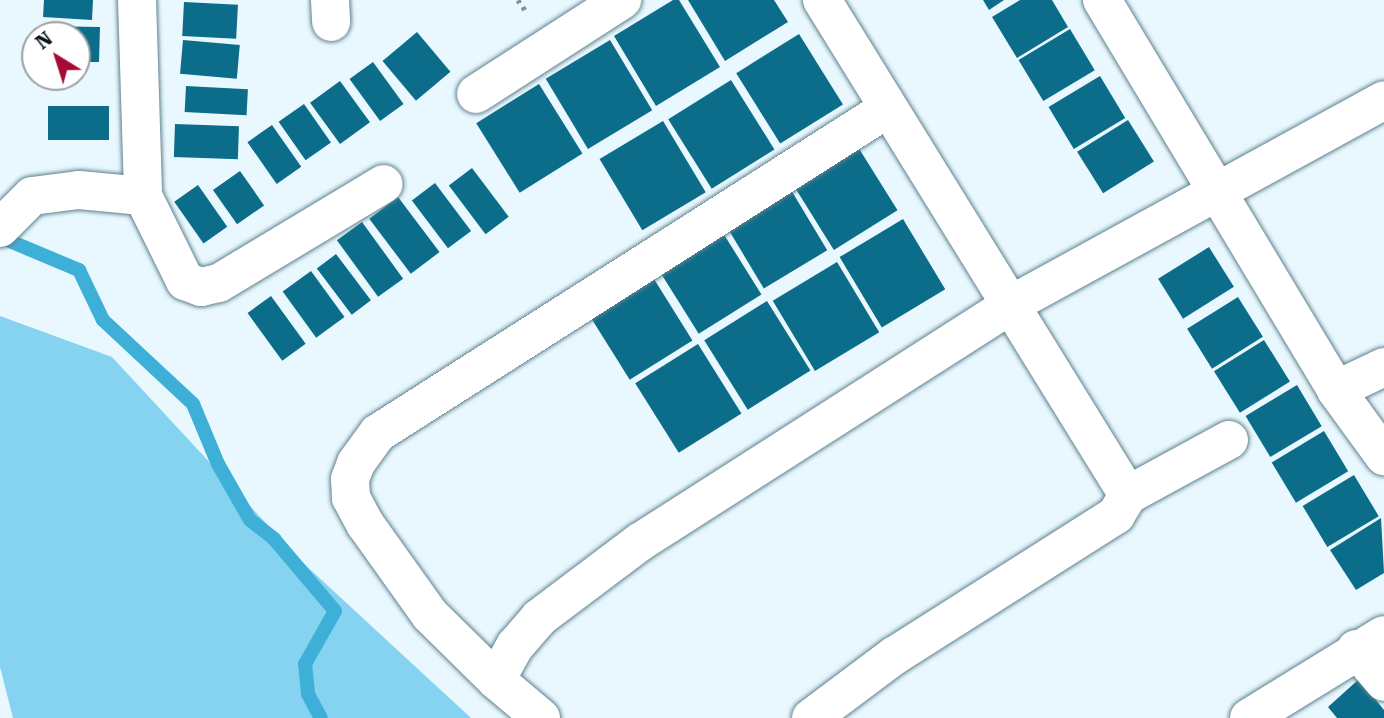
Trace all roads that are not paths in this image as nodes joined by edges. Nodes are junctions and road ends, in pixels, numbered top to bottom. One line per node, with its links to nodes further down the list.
1 (137, 0): 10 (street)
2 (622, 0): 5 (street)
3 (822, 0): 7 (street)
4 (1102, 0): 9 (street)
5 (476, 94)
6 (1384, 100): 9 (street)
7 (887, 109): 12 (street); 19 (street)
8 (384, 184): 10 (street)
9 (1217, 192): 12 (street); 14 (street)
10 (143, 196): 11 (street)
11 (11, 207)
12 (1012, 304): 17 (street); 19 (street)
13 (1384, 367): 14 (street)
14 (1336, 390): 16 (street)
15 (1229, 440): 17 (street)
16 (1384, 456)
17 (1128, 495): 22 (street)
18 (1370, 642): 20 (street); 23 (street)
19 (496, 681): 21 (street)
20 (1384, 682)
21 (541, 718)
22 (811, 718)
23 (1249, 718)

